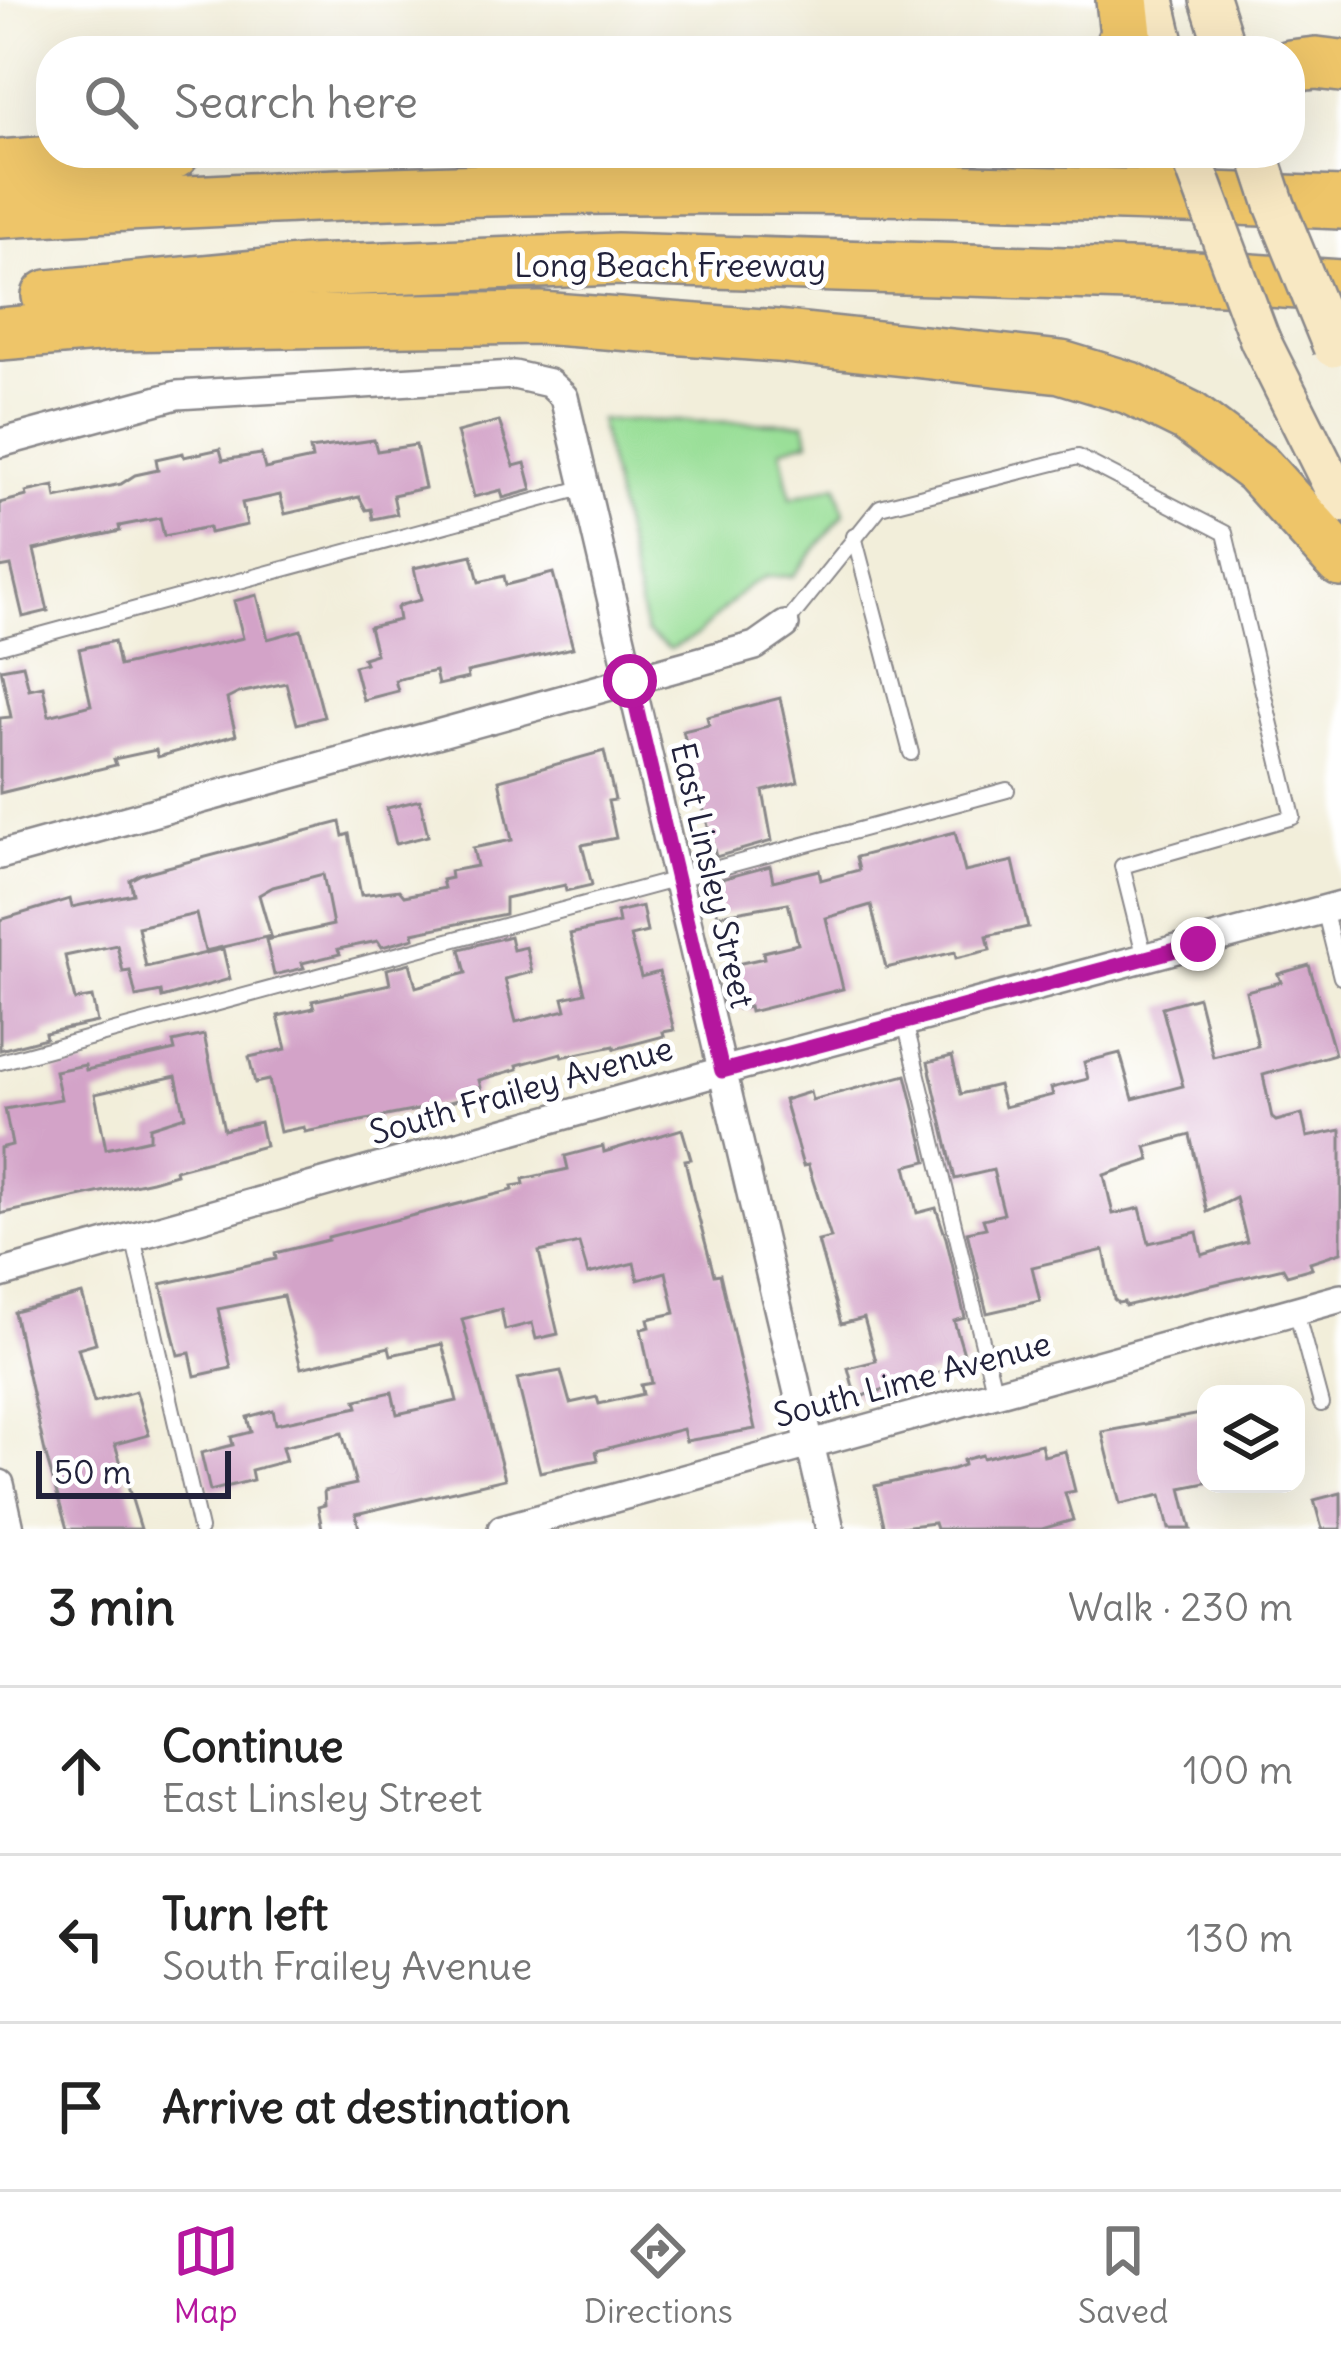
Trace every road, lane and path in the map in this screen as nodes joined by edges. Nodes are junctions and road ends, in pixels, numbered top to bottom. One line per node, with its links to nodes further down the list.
1 (1122, 0): 4 (highway)
2 (1154, 0): 5 (main road)
3 (1210, 0): 6 (main road)
4 (1125, 36)
5 (1162, 36)
6 (1221, 36)
7 (1305, 64): 8 (highway)
8 (1341, 66)
9 (36, 163): 10 (highway)
10 (0, 166)
11 (1196, 168): 22 (main road, bridge)
12 (1263, 168): 19 (main road, bridge)
13 (1341, 202): 14 (highway)
14 (0, 212)
15 (1223, 278): 16 (highway, Long Beach Freeway); 17 (highway, Long Beach Freeway); 19 (highway)
16 (1341, 286)
17 (0, 301)
18 (0, 334): 24 (highway)
19 (1338, 344)
20 (0, 443): 21 (street, East Linsley Street)
21 (586, 487): 26 (lane); 27 (street, East Linsley Street)
22 (1341, 502)
23 (854, 536): 25 (lane); 28 (lane); 33 (lane)
24 (1341, 561)
25 (785, 625): 27 (street)
26 (0, 646)
27 (630, 681): 30 (street); 31 (street, East Linsley Street)
28 (910, 753)
29 (1006, 790): 31 (lane)
30 (0, 855)
31 (677, 882): 36 (lane); 37 (street, East Linsley Street)
32 (1332, 907): 33 (street, South Frailey Avenue); 34 (lane)
33 (1145, 958): 35 (street, South Frailey Avenue)
34 (1341, 977)
35 (905, 1022): 37 (street, South Frailey Avenue); 42 (lane)
36 (0, 1062)
37 (722, 1071): 38 (street, South Frailey Avenue); 44 (street, East Linsley Street)
38 (133, 1237): 39 (street, South Frailey Avenue); 47 (lane)
39 (0, 1274)
40 (1341, 1298): 41 (street, South Lime Avenue)
41 (1296, 1311): 42 (street, South Lime Avenue); 43 (lane)
42 (994, 1394): 44 (street, South Lime Avenue)
43 (1321, 1404)
44 (810, 1444): 48 (street, South Lime Avenue); 49 (street, East Linsley Street)
45 (0, 1484): 46 (street)
46 (10, 1529)
47 (200, 1529)
48 (502, 1529)
49 (830, 1529)

